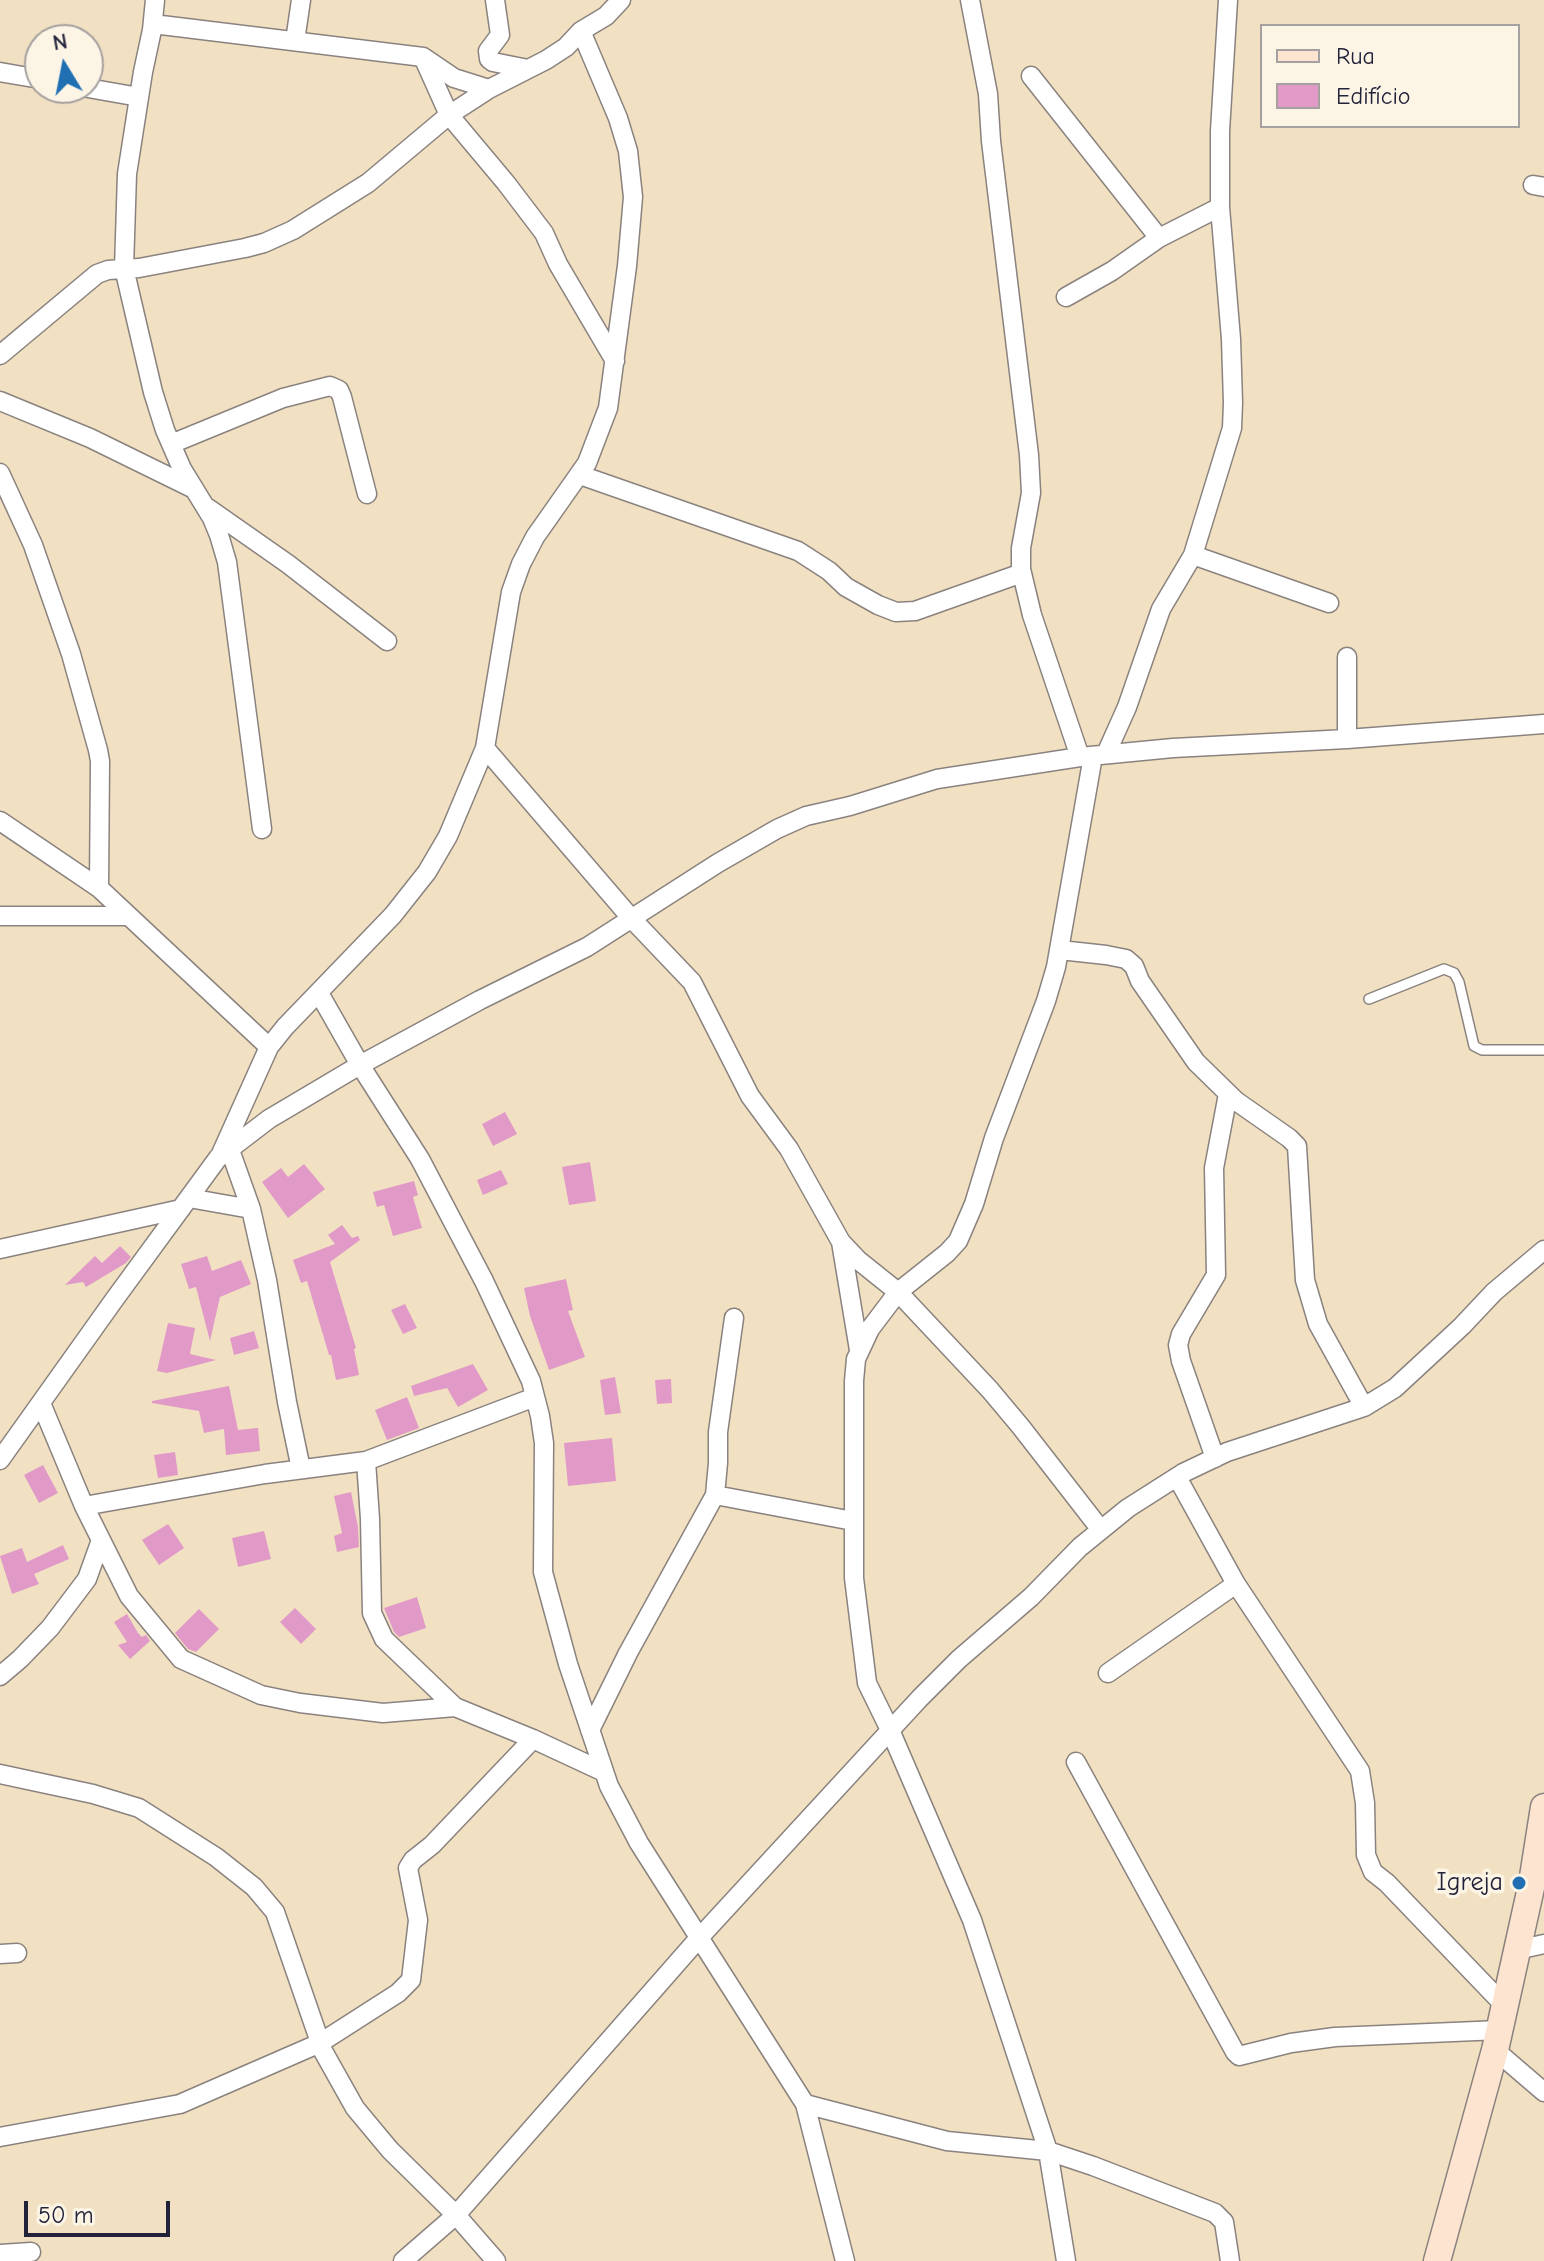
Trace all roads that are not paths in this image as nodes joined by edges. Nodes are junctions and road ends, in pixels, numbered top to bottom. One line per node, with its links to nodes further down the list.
1 (155, 0): 7 (street)
2 (301, 0): 9 (street)
3 (495, 0): 11 (street)
4 (621, 0): 8 (street)
5 (970, 0): 32 (street)
6 (1228, 0): 19 (street)
7 (153, 24): 9 (street); 17 (street)
8 (581, 31): 11 (street); 24 (street)
9 (295, 41): 10 (street)
10 (423, 57): 15 (street); 18 (street)
11 (528, 69): 15 (street)
12 (0, 72): 13 (street)
13 (24, 76)
14 (1031, 76): 20 (street)
15 (489, 89): 18 (street)
16 (104, 91): 17 (street)
17 (139, 97): 21 (street)
18 (449, 115): 21 (street); 24 (street)
19 (1220, 207): 20 (street); 31 (street)
20 (1159, 238): 22 (street)
21 (124, 268): 23 (street); 26 (street)
22 (1066, 297)
23 (0, 355)
24 (615, 361): 28 (street)
25 (0, 401): 30 (street)
26 (171, 444): 29 (street); 30 (street)
27 (0, 473): 42 (street)
28 (580, 475): 32 (street); 38 (street)
29 (367, 494)
30 (197, 496): 34 (street); 41 (street)
31 (1193, 555): 33 (street); 39 (street)
32 (1022, 573): 39 (street)
33 (1329, 603)
34 (387, 641)
35 (1347, 657): 37 (street)
36 (1544, 724): 37 (street)
37 (1347, 739): 39 (street)
38 (485, 748): 45 (street); 47 (street)
39 (1093, 756): 45 (street); 46 (street)
40 (0, 821): 42 (street)
41 (262, 829)
42 (99, 888): 44 (street)
43 (0, 916): 44 (street)
44 (128, 916): 49 (street)
45 (631, 918): 51 (street); 56 (street)
46 (1060, 950): 52 (street); 59 (street)
47 (319, 993): 49 (street); 51 (street)
48 (1369, 999): 50 (lane)
49 (269, 1047): 53 (street)
50 (1544, 1050)
51 (360, 1065): 53 (street); 62 (street)
52 (1228, 1094): 64 (street); 65 (street)
53 (224, 1154): 54 (street); 55 (street)
54 (185, 1203): 55 (street); 57 (street); 63 (street)
55 (251, 1209): 68 (street)
56 (841, 1242): 59 (street); 61 (street)
57 (0, 1249)
58 (1544, 1250): 64 (street)
59 (898, 1292): 61 (street); 73 (street)
60 (734, 1318): 70 (street)
61 (859, 1350): 72 (street)
62 (535, 1397): 67 (street); 79 (street)
63 (41, 1403): 66 (street); 71 (street)
64 (1364, 1407): 65 (street)
65 (1215, 1458): 69 (street)
66 (0, 1460)
67 (366, 1461): 68 (street); 78 (street)
68 (301, 1469): 71 (street)
69 (1177, 1477): 73 (street); 75 (street)
70 (715, 1495): 72 (street); 79 (street)
71 (84, 1506): 74 (street)
72 (853, 1521): 80 (street)
73 (1101, 1530): 80 (street)
74 (101, 1540): 77 (street); 78 (street)
75 (1236, 1584): 76 (street); 89 (street)
76 (1108, 1673)
77 (0, 1676)
78 (455, 1707): 81 (street)
79 (590, 1730): 83 (street)
80 (890, 1730): 86 (street); 94 (street)
81 (533, 1739): 83 (street); 90 (street)
82 (1076, 1762): 89 (street)
83 (604, 1772): 86 (street)
84 (0, 1774): 90 (street)
85 (1544, 1807): 88 (street)
86 (699, 1938): 92 (street); 95 (street)
87 (1544, 1944): 88 (street)
88 (1517, 1950): 89 (street)
89 (1500, 2029): 91 (street); 103 (street)
90 (320, 2043): 93 (street); 95 (street)
91 (1544, 2092)
92 (805, 2104): 94 (street); 100 (street)
93 (0, 2137)
94 (1048, 2151): 101 (street); 102 (street)
95 (456, 2215): 98 (street); 99 (street)
96 (31, 2252): 97 (street)
97 (0, 2254)
98 (403, 2261)
99 (496, 2261)
100 (845, 2261)
101 (1066, 2261)
102 (1230, 2261)
103 (1437, 2261)

